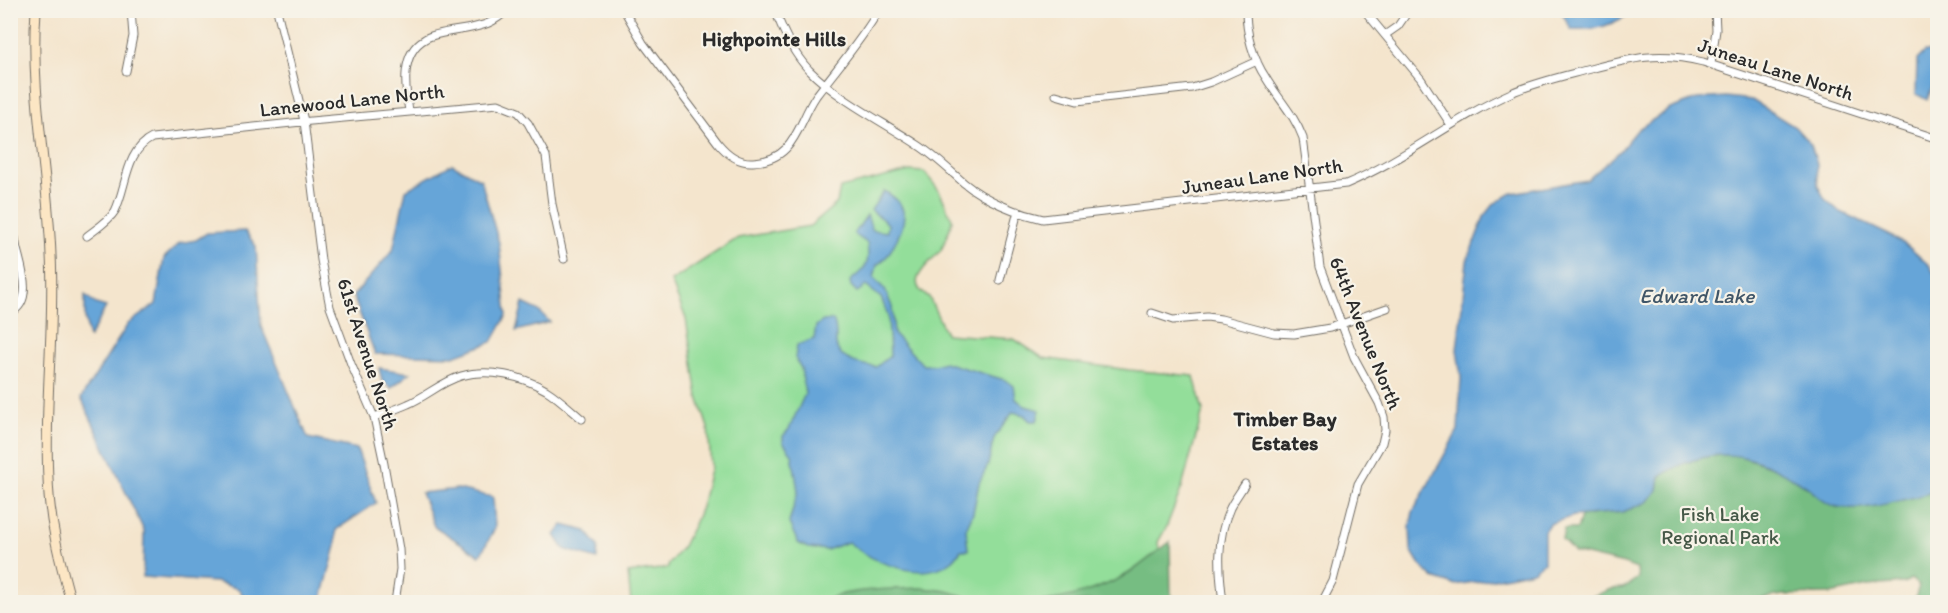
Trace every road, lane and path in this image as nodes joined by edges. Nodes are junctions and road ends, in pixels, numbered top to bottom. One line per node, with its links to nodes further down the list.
1 (13, 10): 14 (street)
2 (36, 10): 38 (street)
3 (131, 10): 17 (street)
4 (277, 10): 21 (street, 61st Avenue North)
5 (507, 10): 20 (street)
6 (624, 10): 18 (street)
7 (775, 10): 18 (street, Juneau Lane North)
8 (879, 10): 18 (street)
9 (1246, 10): 15 (street, 64th Avenue North)
10 (1364, 10): 13 (street)
11 (1409, 10): 13 (street)
12 (1715, 10): 16 (street)
13 (1385, 35): 22 (street)
14 (10, 45)
15 (1257, 62): 19 (street); 24 (street, 64th Avenue North)
16 (1711, 64): 22 (street, Juneau Lane North); 23 (street, Juneau Lane North)
17 (126, 71)
18 (826, 85): 25 (street, Juneau Lane North)
19 (1056, 95)
20 (409, 111): 21 (street, Lanewood Lane North); 28 (street, Lanewood Lane North)
21 (304, 122): 27 (street, Lanewood Lane North); 34 (street, 61st Avenue North)
22 (1451, 125): 24 (street, Juneau Lane North)
23 (1938, 139)
24 (1310, 189): 25 (street, Juneau Lane North); 33 (street, 64th Avenue North)
25 (1018, 211): 29 (street)
26 (10, 217): 31 (street)
27 (87, 236)
28 (564, 259)
29 (1000, 280)
30 (1387, 308): 33 (street)
31 (10, 313)
32 (1152, 313): 33 (street)
33 (1341, 324): 37 (street, 64th Avenue North)
34 (374, 417): 35 (street); 39 (street, 61st Avenue North)
35 (582, 419)
36 (1245, 484): 40 (street)
37 (1324, 602)
38 (70, 603)
39 (394, 603)
40 (1223, 603)

